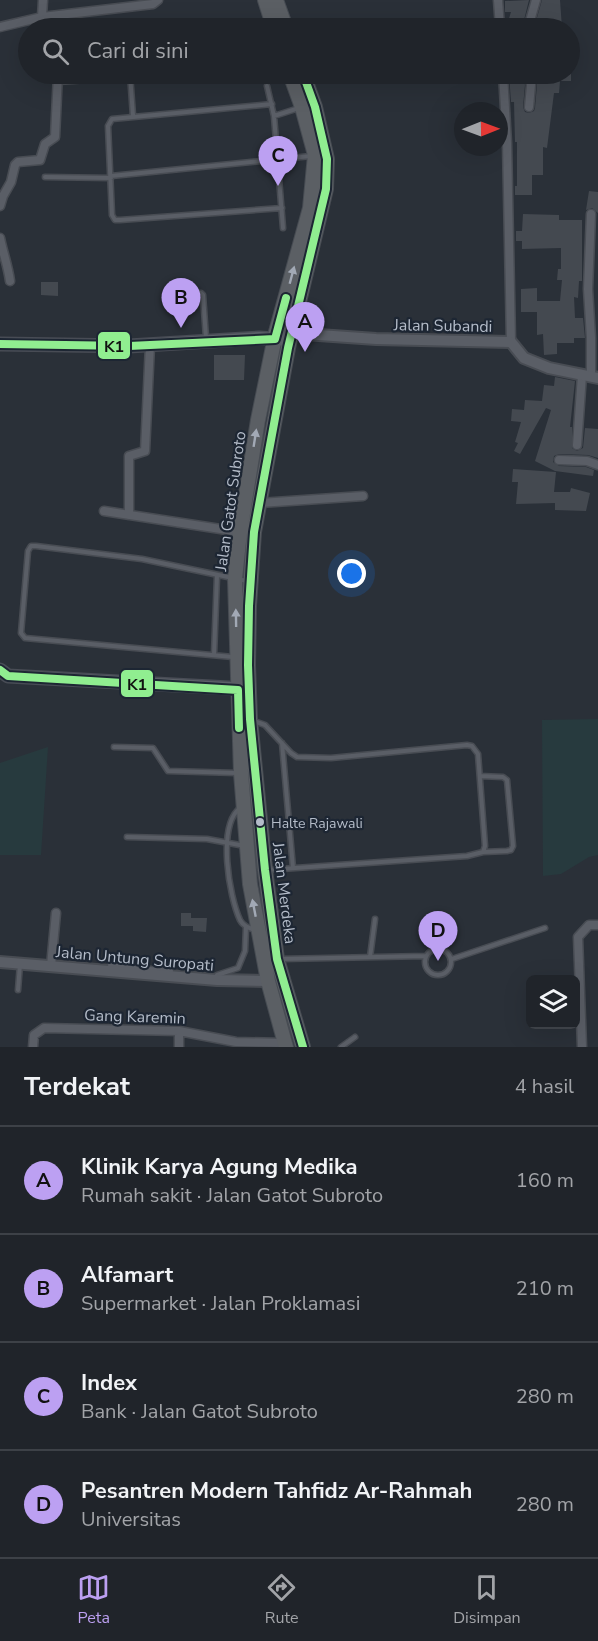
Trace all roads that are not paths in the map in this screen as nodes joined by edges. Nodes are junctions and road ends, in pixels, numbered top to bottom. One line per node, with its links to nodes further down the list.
1 (43, 0): 8 (street)
2 (158, 0): 7 (street)
3 (265, 0): 10 (highway)
4 (276, 0): 11 (highway)
5 (498, 0): 12 (street)
6 (536, 0): 13 (street)
7 (60, 15): 8 (street)
8 (42, 17): 9 (street)
9 (38, 18)
10 (271, 18)
11 (282, 18)
12 (499, 18)
13 (532, 18)
14 (18, 23): 15 (street)
15 (0, 27)
16 (58, 84): 32 (street)
17 (131, 84): 26 (lane)
18 (294, 84): 24 (highway, Jalan Gatot Subroto)
19 (307, 84): 43 (highway)
20 (503, 84): 45 (street)
21 (531, 84): 25 (street)
22 (267, 86): 23 (lane)
23 (272, 104): 26 (lane); 27 (lane)
24 (302, 106): 27 (lane); 28 (highway, Jalan Gatot Subroto)
25 (529, 107)
26 (133, 116): 31 (lane)
27 (274, 116): 29 (lane)
28 (315, 155): 29 (lane); 42 (highway, Jalan Gatot Subroto, one-way to 28)
29 (278, 160): 31 (lane); 33 (lane)
30 (45, 177): 31 (lane)
31 (111, 177): 33 (lane)
32 (0, 206)
33 (282, 208): 35 (lane)
34 (591, 214): 40 (street)
35 (283, 228)
36 (0, 238): 37 (street)
37 (2, 259): 38 (street)
38 (10, 281)
39 (598, 288): 40 (street)
40 (588, 289): 48 (street)
41 (194, 293): 44 (lane)
42 (276, 335): 43 (main road); 44 (main road); 56 (highway, Jalan Gatot Subroto, one-way to 42)
43 (291, 337): 45 (street, Jalan Subandi); 53 (highway, Jalan Merdeka)
44 (206, 342): 47 (main road)
45 (511, 342): 48 (street, Jalan Subandi)
46 (0, 344): 47 (main road)
47 (150, 345): 55 (street)
48 (590, 377): 49 (street)
49 (578, 445)
50 (560, 460): 51 (street)
51 (598, 465)
52 (363, 496): 53 (street)
53 (260, 502): 59 (highway, Jalan Merdeka)
54 (104, 511): 55 (street)
55 (129, 515): 56 (street)
56 (240, 532): 58 (highway, Jalan Gatot Subroto)
57 (217, 576): 58 (lane); 60 (lane); 60 (lane)
58 (235, 579): 59 (lane); 61 (highway, Jalan Gatot Subroto, one-way to 58)
59 (251, 582): 63 (highway, Jalan Merdeka)
60 (214, 655): 61 (lane)
61 (237, 657): 63 (highway, Jalan Gatot Subroto)
62 (0, 670): 63 (main road)
63 (243, 689): 64 (highway, Jalan Merdeka); 67 (highway, Jalan Gatot Subroto)
64 (250, 719): 65 (lane); 75 (highway, Jalan Merdeka)
65 (282, 742): 68 (lane); 74 (lane)
66 (114, 747): 67 (lane)
67 (241, 773): 69 (highway, Jalan Gatot Subroto)
68 (480, 776): 73 (lane); 73 (lane)
69 (243, 805): 71 (lane); 72 (highway, Jalan Gatot Subroto)
70 (127, 837): 71 (lane)
71 (226, 844): 72 (lane); 80 (lane)
72 (247, 846): 80 (highway, Jalan Gatot Subroto, one-way to 72)
73 (483, 852): 74 (lane)
74 (293, 868): 75 (lane)
75 (265, 870): 83 (highway, Jalan Merdeka)
76 (56, 913): 88 (street)
77 (375, 919): 82 (lane)
78 (598, 925): 98 (street)
79 (545, 928): 84 (lane)
80 (252, 929): 87 (lane); 89 (highway, Jalan Gatot Subroto)
81 (426, 956): 82 (lane); 84 (lane); 84 (lane)
82 (370, 957): 83 (lane)
83 (277, 959): 96 (highway, Jalan Merdeka)
84 (452, 959)
85 (0, 962): 86 (street, Jalan Untung Suropati)
86 (20, 964): 88 (street, Jalan Untung Suropati); 90 (lane)
87 (110, 965)
88 (51, 966): 89 (street, Jalan Untung Suropati)
89 (268, 981): 93 (highway, Jalan Gatot Subroto)
90 (18, 990)
91 (179, 1030): 93 (street, Gang Karemin); 94 (street, Gang Karemin); 95 (street)
92 (355, 1037): 97 (lane)
93 (285, 1045)
94 (33, 1047)
95 (179, 1047)
96 (303, 1047)
97 (341, 1047)
98 (582, 1047)

